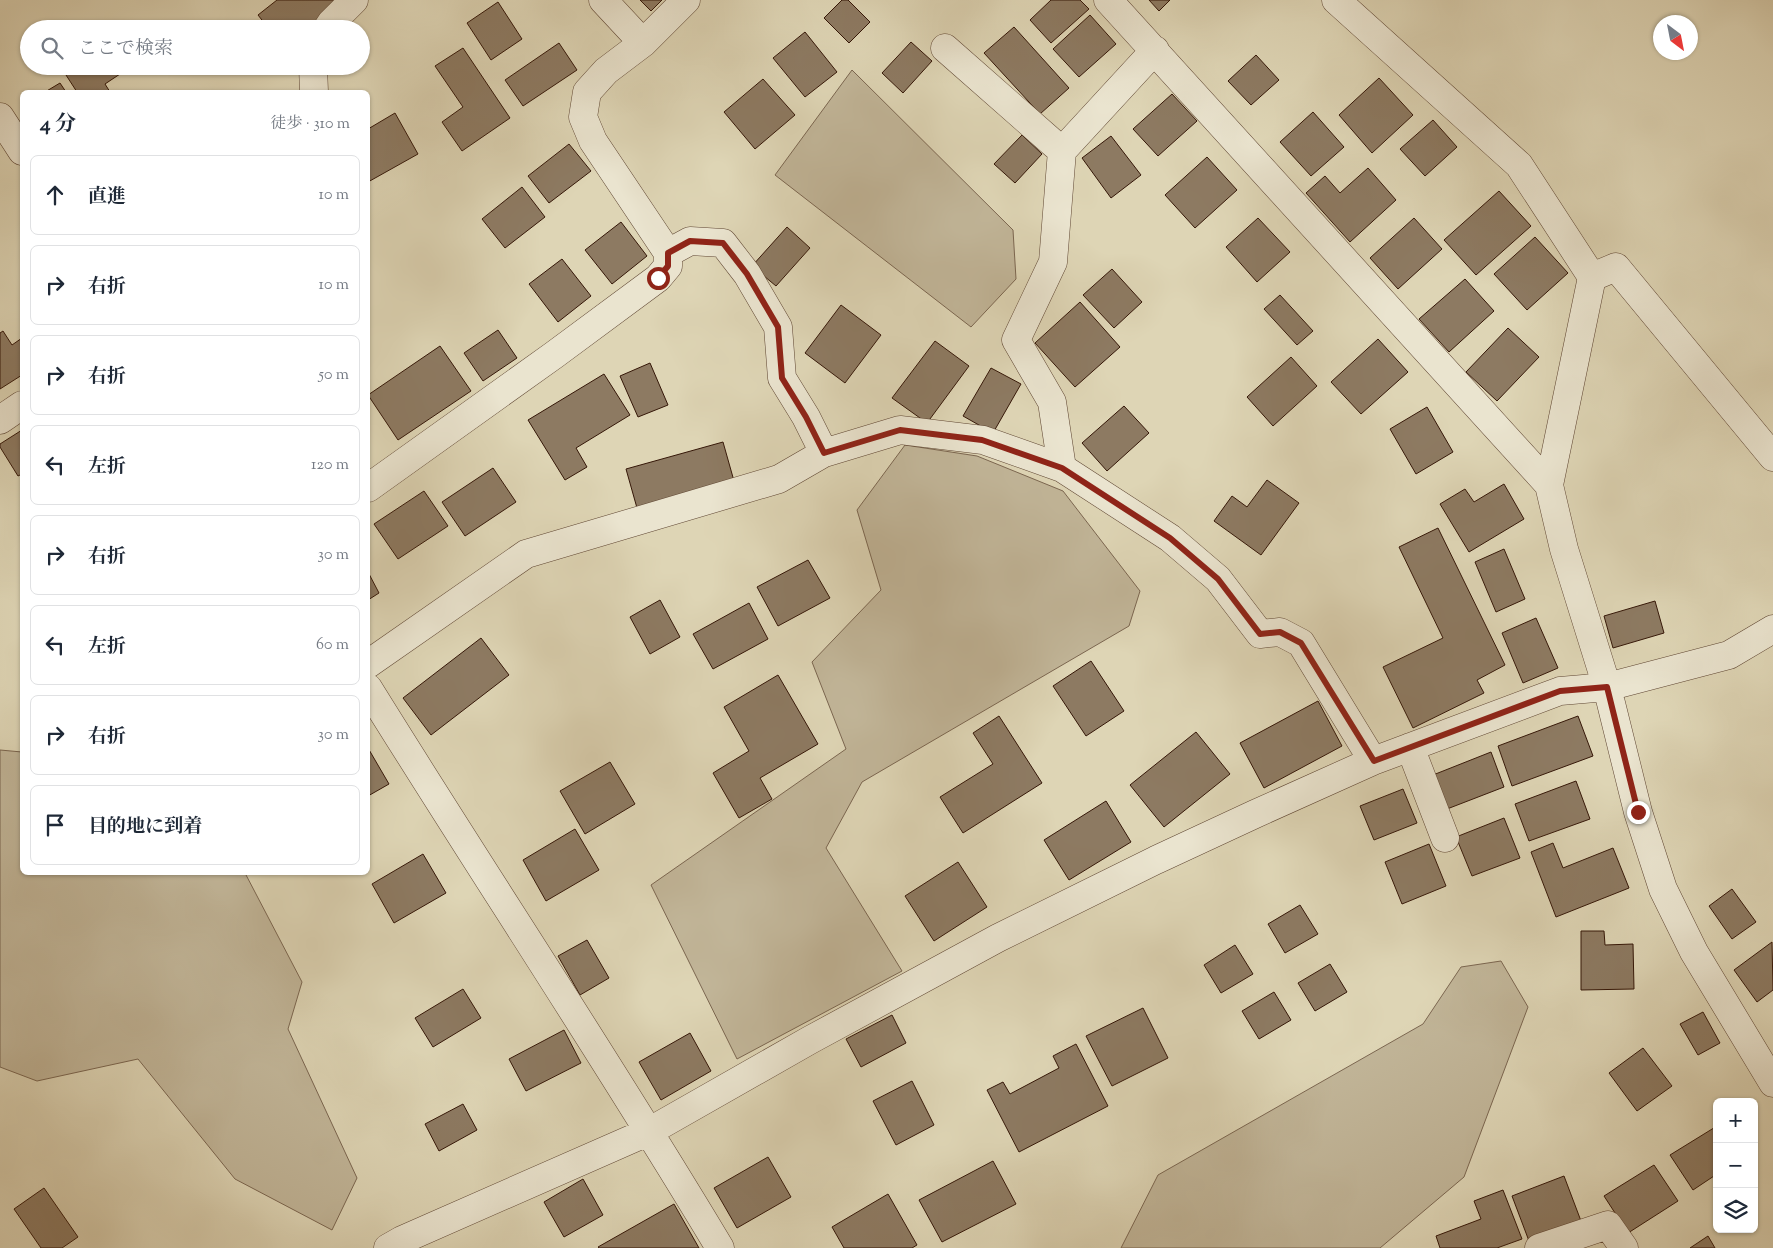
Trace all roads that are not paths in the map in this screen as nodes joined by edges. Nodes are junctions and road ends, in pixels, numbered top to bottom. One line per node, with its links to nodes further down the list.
1 (354, 0): 6 (street)
2 (603, 0): 7 (street)
3 (686, 0): 7 (street)
4 (1108, 0): 9 (street)
5 (1336, 0): 16 (street)
6 (334, 20)
7 (643, 43): 15 (street)
8 (945, 48): 14 (street)
9 (1155, 50): 14 (street); 22 (street)
10 (313, 75): 11 (street)
11 (314, 90)
12 (0, 117): 13 (street)
13 (20, 148)
14 (1062, 150): 21 (street)
15 (668, 253): 19 (street); 23 (street)
16 (1592, 276): 20 (street); 22 (street)
17 (20, 406): 18 (street)
18 (0, 420)
19 (824, 453): 21 (street); 25 (street)
20 (1773, 457)
21 (1062, 468): 29 (street)
22 (1549, 485): 26 (street)
23 (370, 487)
24 (1773, 629): 26 (street)
25 (370, 663)
26 (1607, 687): 28 (street); 31 (street)
27 (370, 691): 32 (street)
28 (1410, 748): 29 (street); 30 (street)
29 (1374, 761): 32 (street)
30 (1446, 838)
31 (1773, 1083)
32 (650, 1131): 33 (street); 34 (street)
33 (388, 1248)
34 (720, 1248)
35 (1539, 1248): 36 (street)
36 (1624, 1248)

